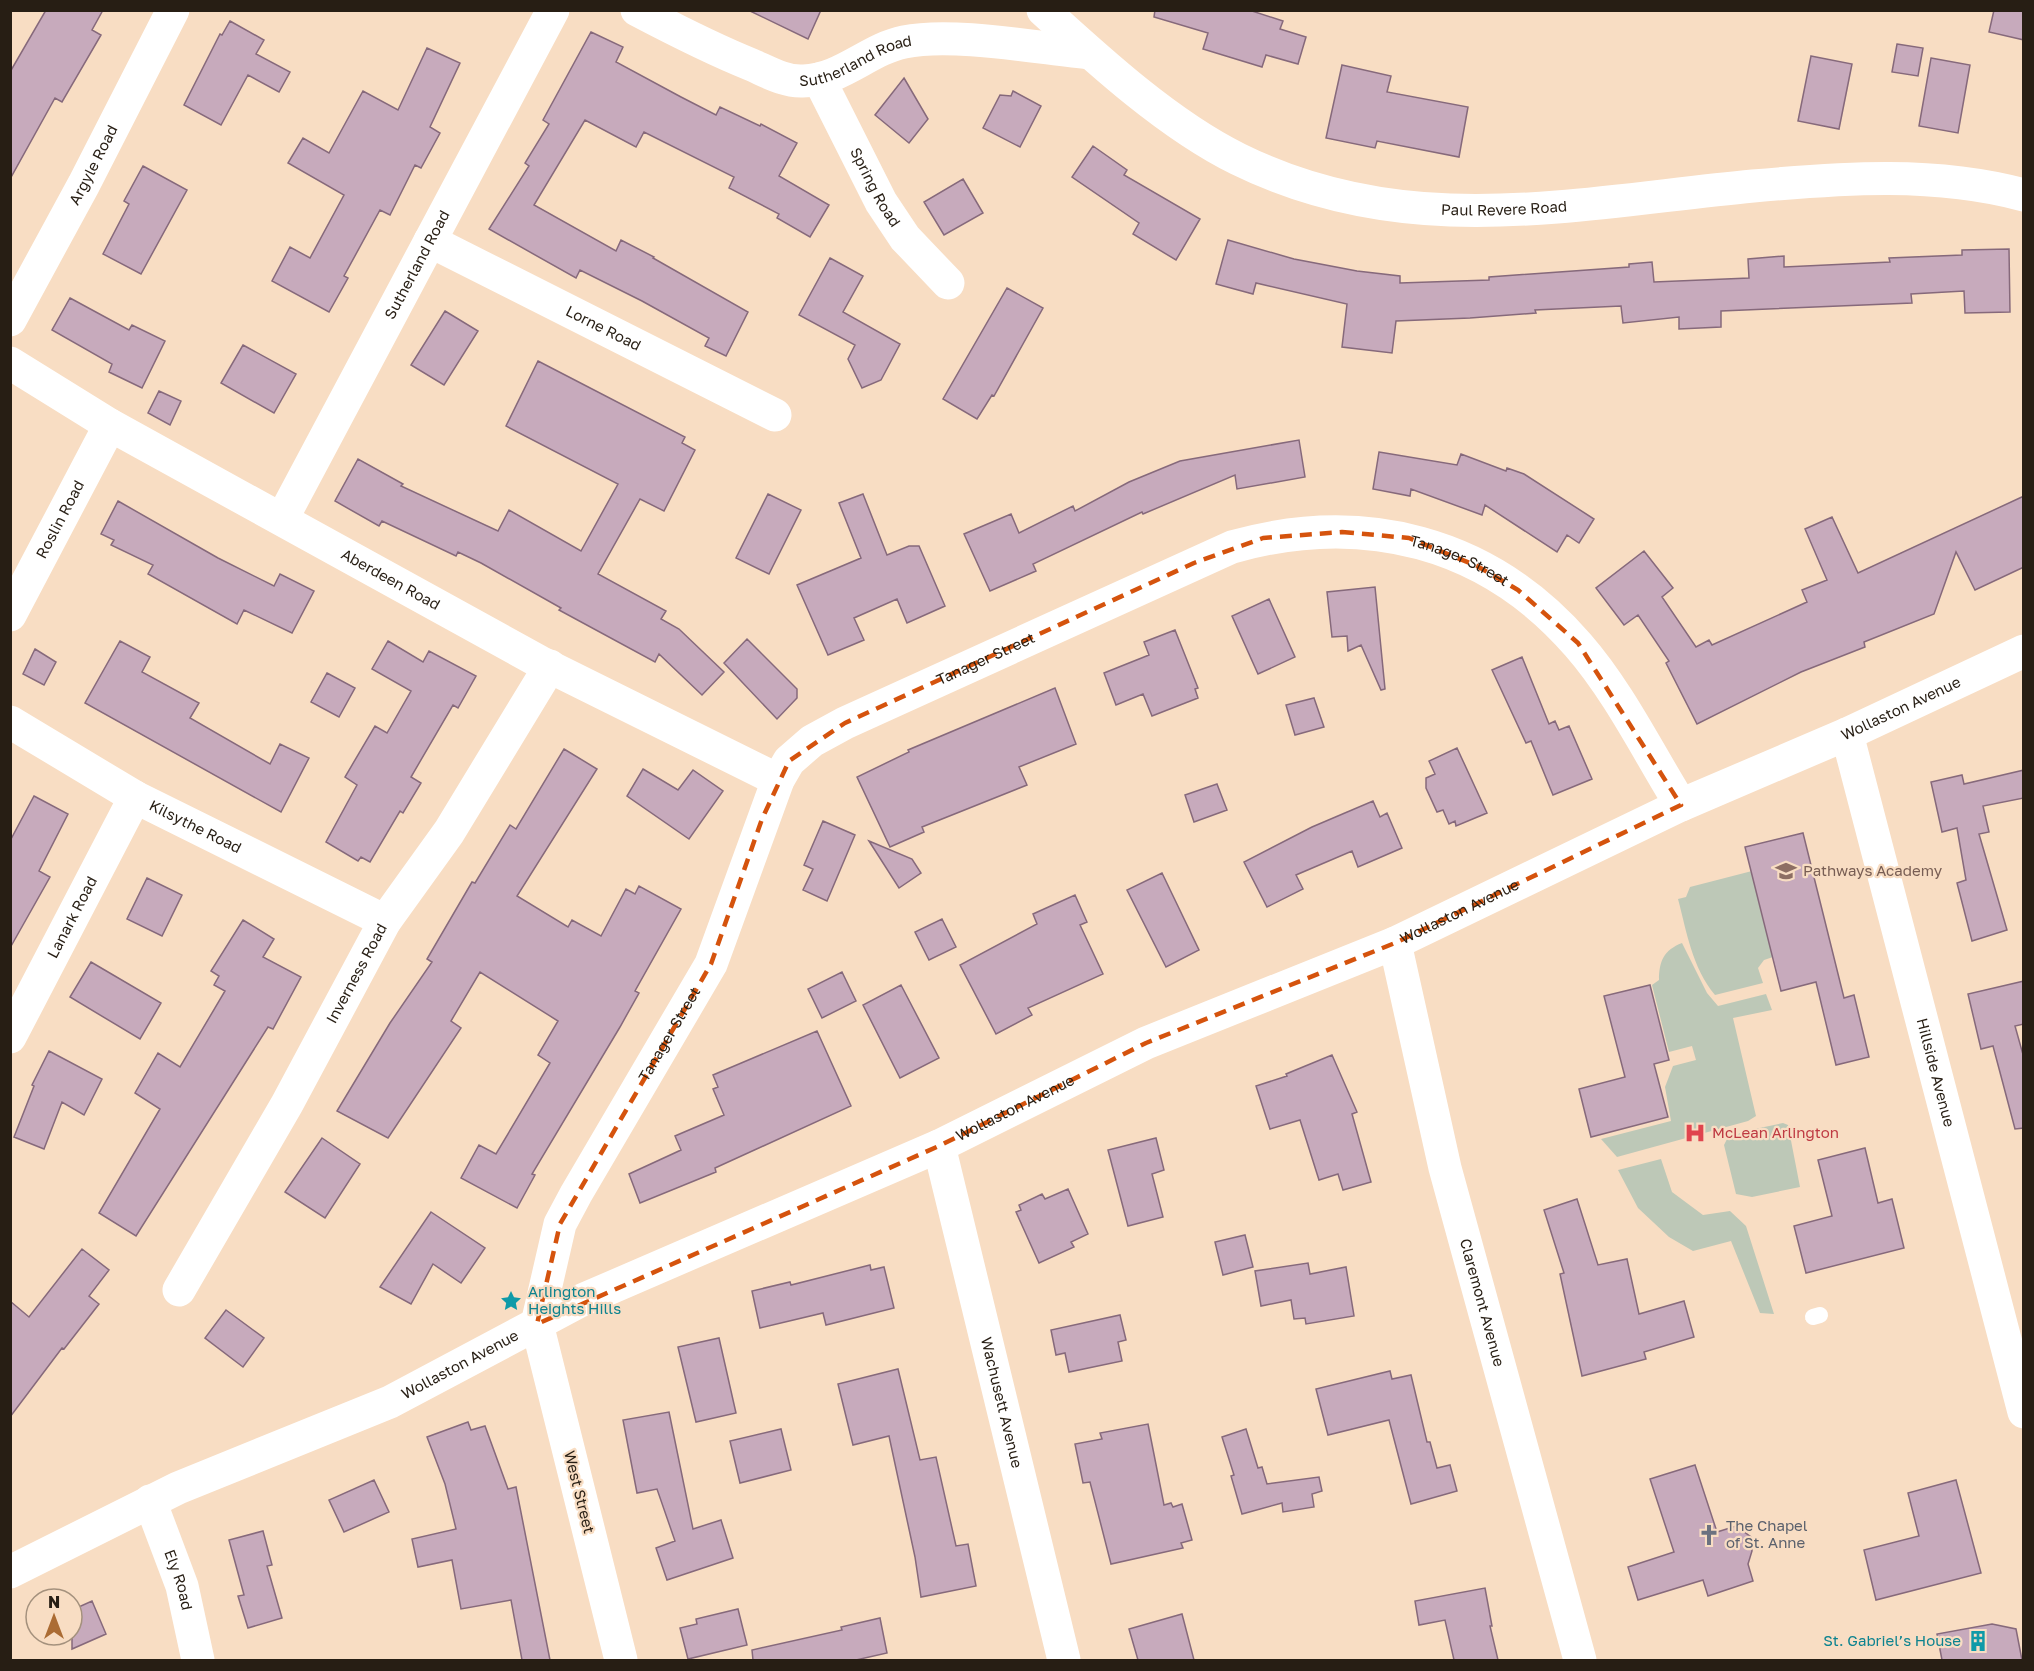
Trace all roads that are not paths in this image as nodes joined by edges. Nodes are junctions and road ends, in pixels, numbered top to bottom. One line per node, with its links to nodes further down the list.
1 (173, 10): 10 (street, Argyle Road)
2 (553, 10): 8 (street, Sutherland Road)
3 (637, 10): 6 (street, Sutherland Road)
4 (1043, 10): 5 (street, Paul Revere Road)
5 (1090, 53): 6 (street, Sutherland Road); 7 (street, Paul Revere Road)
6 (819, 79): 9 (street, Spring Road)
7 (2024, 195)
8 (430, 241): 12 (street, Lorne Road); 14 (street, Sutherland Road)
9 (948, 283)
10 (10, 320)
11 (10, 363): 13 (street, Aberdeen Road)
12 (775, 415)
13 (110, 425): 14 (street, Aberdeen Road); 15 (street, Roslin Road)
14 (282, 519): 17 (street, Aberdeen Road)
15 (10, 615)
16 (2024, 651): 19 (street, Wollaston Avenue)
17 (550, 666): 20 (street, Aberdeen Road); 23 (street, Inverness Road)
18 (10, 722): 21 (street, Kilsythe Road)
19 (1847, 734): 22 (street, Wollaston Avenue); 29 (street, Hillside Avenue)
20 (778, 780): 22 (street, Tanager Street); 28 (street, Tanager Street)
21 (135, 797): 23 (street, Kilsythe Road); 25 (street, Lanark Road)
22 (1681, 805): 24 (street, Wollaston Avenue)
23 (386, 921): 27 (street, Inverness Road)
24 (1395, 943): 26 (street, Wollaston Avenue); 35 (street, Claremont Avenue)
25 (10, 1037)
26 (939, 1146): 28 (street, Wollaston Avenue); 34 (street, Wachusett Avenue)
27 (178, 1290)
28 (537, 1324): 30 (street, Wollaston Avenue); 33 (street, West Street)
29 (2024, 1412)
30 (150, 1501): 31 (street, Wollaston Avenue); 32 (street, Ely Road)
31 (10, 1572)
32 (198, 1660)
33 (621, 1660)
34 (1064, 1660)
35 (1580, 1660)

